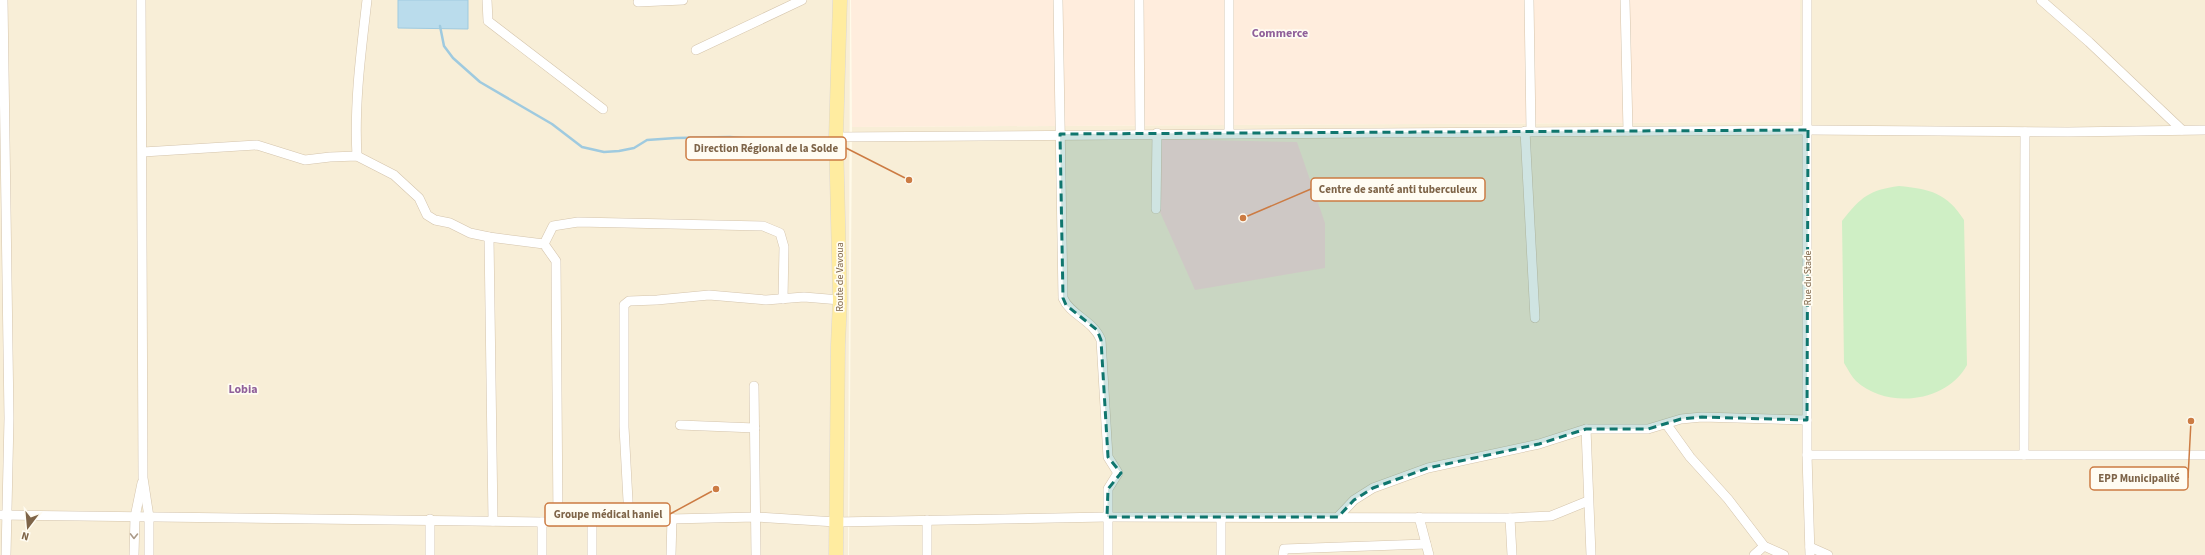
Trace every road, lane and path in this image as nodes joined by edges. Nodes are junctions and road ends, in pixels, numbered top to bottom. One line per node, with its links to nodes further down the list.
1 (3, 0): 37 (street)
2 (141, 0): 29 (street)
3 (367, 0): 30 (street)
4 (487, 0): 17 (street)
5 (683, 0): 15 (street)
6 (802, 0): 16 (street)
7 (840, 0): 28 (main road, Route de Vavoua)
8 (1058, 0): 27 (street)
9 (1139, 0): 24 (street)
10 (1229, 0): 26 (street)
11 (1529, 0): 21 (street)
12 (1625, 0): 22 (street)
13 (1807, 0): 18 (street, Rue du Stade)
14 (2041, 0): 19 (street)
15 (638, 2)
16 (696, 50)
17 (603, 108)
18 (1808, 130): 22 (street); 23 (street); 40 (street, Rue du Stade)
19 (2182, 130): 20 (street); 23 (street)
20 (2205, 130)
21 (1528, 131): 22 (street); 26 (street); 36 (street)
22 (1628, 131)
23 (2025, 132): 45 (street)
24 (1140, 133): 25 (street); 27 (street)
25 (1157, 133): 26 (street); 31 (street)
26 (1229, 133)
27 (1060, 134): 28 (street); 54 (street)
28 (836, 137): 35 (main road, Route de Vavoua)
29 (143, 152): 30 (street); 48 (street)
30 (357, 156): 32 (street)
31 (1156, 209)
32 (489, 237): 33 (street); 63 (street)
33 (544, 244): 34 (street); 66 (street)
34 (782, 299): 35 (street); 61 (street)
35 (840, 300): 67 (main road, Route de Vavoua)
36 (1535, 318)
37 (4, 338): 39 (street)
38 (754, 386): 43 (street)
39 (4, 419): 50 (street)
40 (1807, 420): 42 (street); 46 (street, Rue du Stade)
41 (680, 425): 43 (street)
42 (1667, 425): 44 (street); 69 (street)
43 (755, 428): 53 (street)
44 (1586, 429): 49 (street); 55 (street)
45 (2024, 454): 46 (street); 47 (street)
46 (1807, 455): 70 (street, Rue du Stade)
47 (2205, 455)
48 (143, 478): 51 (street); 52 (street)
49 (1588, 501): 59 (street); 86 (street)
50 (2, 515): 51 (street); 71 (street)
51 (134, 516): 52 (street); 72 (street, one-way to 72)
52 (149, 517): 60 (street); 73 (street)
53 (756, 517): 57 (street); 67 (street); 78 (street)
54 (1107, 517): 58 (street); 62 (street); 81 (street)
55 (1338, 517): 56 (street); 58 (street)
56 (1419, 517): 59 (street); 68 (street)
57 (672, 518): 61 (street); 77 (street)
58 (1220, 518): 82 (street)
59 (1510, 518): 85 (street)
60 (430, 519): 63 (street); 74 (street)
61 (629, 519): 64 (street)
62 (927, 520): 67 (street); 80 (street)
63 (493, 521): 65 (street)
64 (592, 521): 66 (street); 76 (street)
65 (542, 522): 66 (street); 75 (street)
66 (558, 522)
67 (836, 522): 79 (main road, Route de Vavoua)
68 (1426, 544): 83 (street); 84 (street)
69 (1764, 546): 87 (street); 88 (street)
70 (1810, 551): 89 (street)
71 (6, 555)
72 (134, 555)
73 (150, 555)
74 (430, 555)
75 (542, 555)
76 (592, 555)
77 (671, 555)
78 (756, 555)
79 (836, 555)
80 (927, 555)
81 (1108, 555)
82 (1221, 555)
83 (1283, 555)
84 (1429, 555)
85 (1512, 555)
86 (1590, 555)
87 (1754, 555)
88 (1784, 555)
89 (1828, 555)

